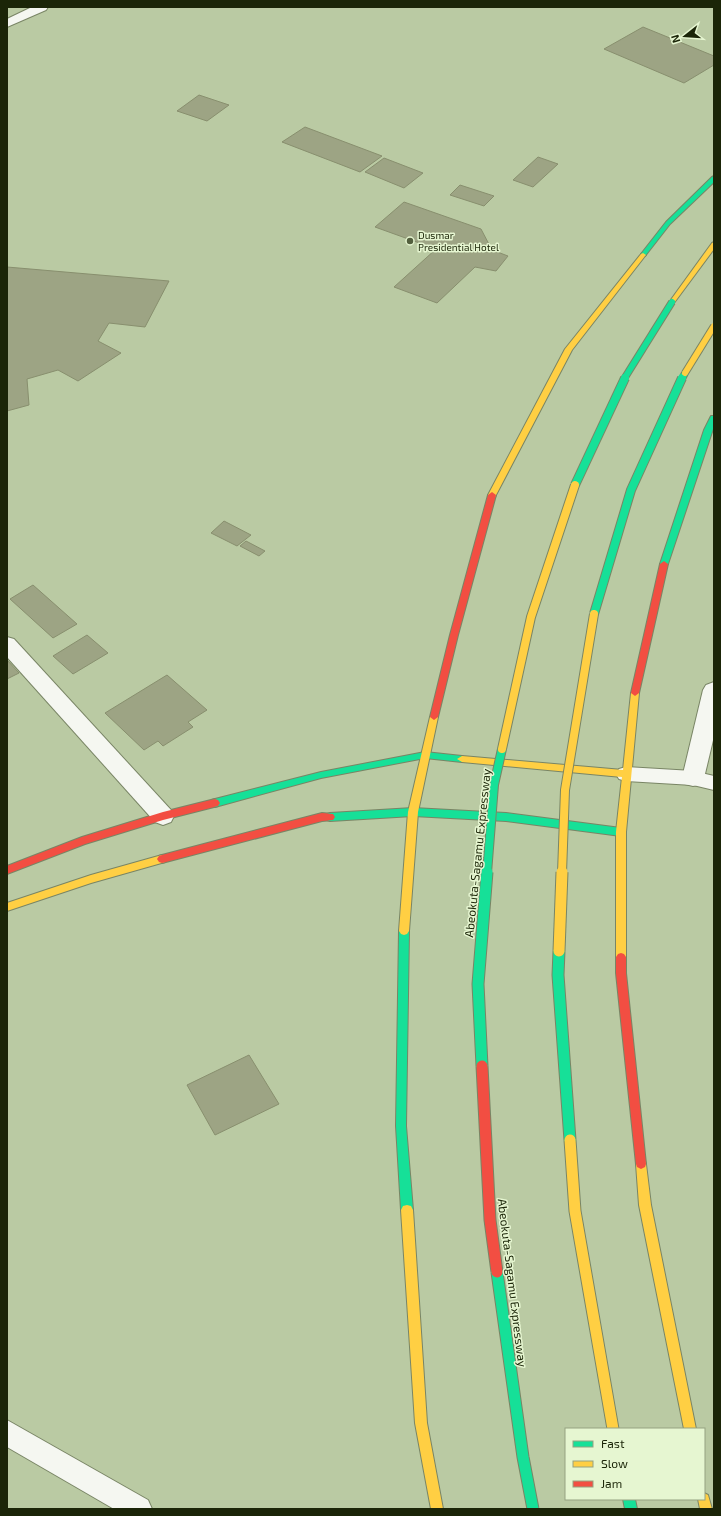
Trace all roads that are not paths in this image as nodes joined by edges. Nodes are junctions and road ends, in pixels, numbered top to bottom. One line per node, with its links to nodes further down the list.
1 (42, 7): 2 (lane)
2 (7, 23)
3 (714, 178): 9 (main road)
4 (714, 244): 23 (main road, Abeokuta-Sagamu Expressway, bridge)
5 (714, 326): 18 (main road, bridge)
6 (714, 418): 10 (main road)
7 (7, 644): 14 (street)
8 (714, 690): 11 (street)
9 (425, 755): 10 (main road); 13 (main road); 14 (main road)
10 (626, 774): 11 (lane); 15 (main road)
11 (693, 778): 12 (lane)
12 (714, 783)
13 (413, 812): 15 (main road); 17 (main road); 22 (main road)
14 (163, 816): 16 (main road)
15 (621, 832): 19 (main road)
16 (7, 870)
17 (7, 907)
18 (613, 1428)
19 (690, 1428)
20 (7, 1433): 21 (lane)
21 (139, 1509)
22 (437, 1509)
23 (533, 1509)

